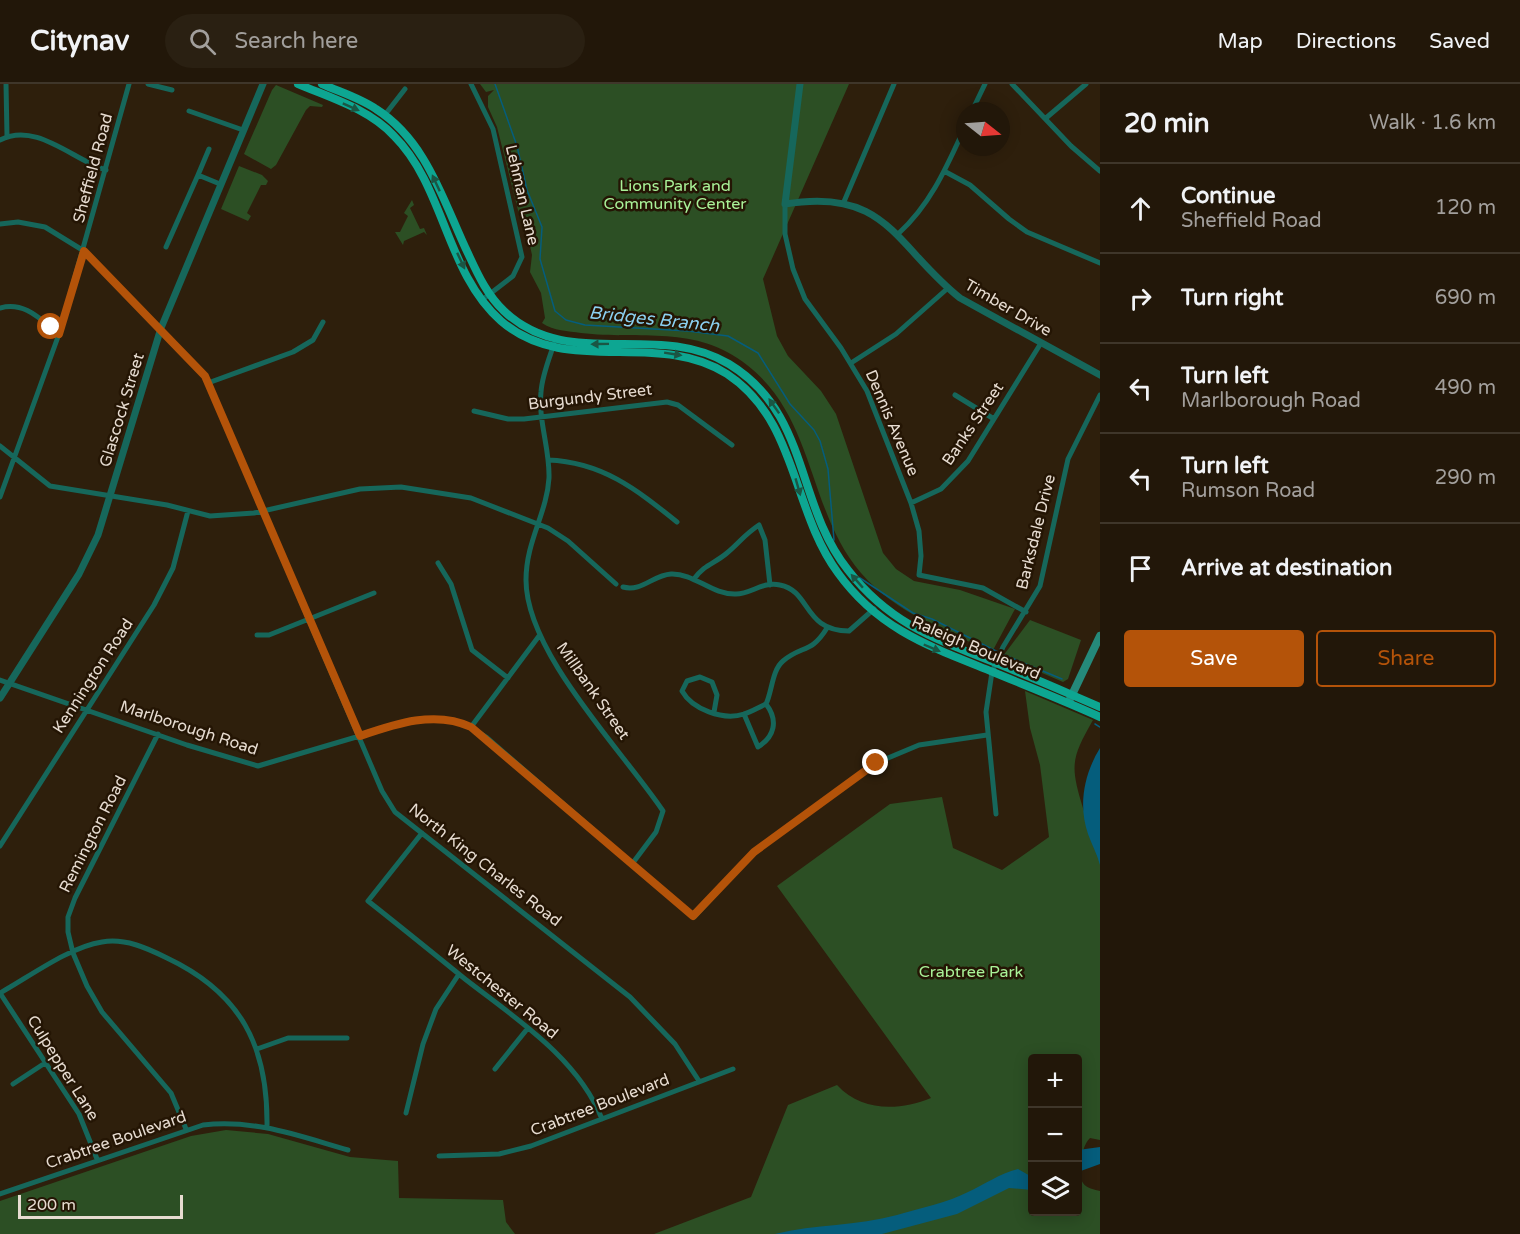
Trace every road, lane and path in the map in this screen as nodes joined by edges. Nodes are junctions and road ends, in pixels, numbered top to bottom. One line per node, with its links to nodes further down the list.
1 (6, 84): 20 (street)
2 (129, 84): 24 (street, Sheffield Road)
3 (148, 84): 14 (street)
4 (263, 84): 19 (street, Glascock Street)
5 (298, 84): 18 (main road, one-way to 18)
6 (322, 84): 18 (main road)
7 (471, 84): 37 (street, Lehman Lane)
8 (800, 84): 29 (street, Dennis Avenue)
9 (894, 84): 30 (street)
10 (986, 84): 15 (street)
11 (1012, 84): 17 (street)
12 (1086, 84): 17 (street)
13 (405, 89): 18 (street)
14 (172, 90)
15 (977, 102)
16 (189, 111): 19 (street)
17 (1046, 118): 26 (street)
18 (382, 119): 37 (main road, one-way to 18); 38 (main road, one-way to 38)
19 (243, 130): 28 (street, Glascock Street)
20 (7, 136): 21 (street); 24 (street)
21 (0, 140)
22 (956, 145): 25 (street)
23 (208, 149): 27 (street)
24 (106, 170): 34 (street, Sheffield Road)
25 (944, 171): 32 (street); 35 (street)
26 (1100, 171)
27 (198, 175): 28 (street); 33 (street)
28 (220, 183): 41 (street, Glascock Street)
29 (785, 204): 30 (street, Timber Drive); 45 (street, Dennis Avenue)
30 (843, 204): 32 (street, Timber Drive)
31 (0, 224): 34 (street, North King Charles Road)
32 (898, 233): 36 (street, Timber Drive)
33 (166, 247)
34 (84, 251): 41 (street, North King Charles Road); 42 (street, Sheffield Road)
35 (1100, 264)
36 (948, 288): 43 (street, Timber Drive); 45 (street)
37 (490, 295): 38 (street, Lehman Lane); 44 (main road)
38 (482, 300): 44 (main road)
39 (0, 308): 42 (street)
40 (324, 322): 47 (street)
41 (161, 328): 47 (street, North King Charles Road); 57 (street, Glascock Street)
42 (59, 334): 55 (street, Sheffield Road)
43 (1041, 343): 46 (street, Timber Drive); 52 (street, Banks Street)
44 (554, 344): 51 (street, Millbank Street); 70 (main road, Raleigh Boulevard, one-way to 44); 71 (main road, Raleigh Boulevard, one-way to 71)
45 (851, 363): 59 (street, Dennis Avenue)
46 (1100, 375)
47 (208, 383): 60 (street, North King Charles Road)
48 (1100, 394): 72 (street, Barksdale Drive)
49 (955, 395): 52 (street)
50 (474, 411): 51 (street, Burgundy Street)
51 (542, 416): 53 (street, Burgundy Street); 56 (street, Millbank Street)
52 (994, 419): 59 (street, Banks Street)
53 (732, 445)
54 (0, 446): 55 (street)
55 (14, 459): 57 (street); 58 (street, Sheffield Road)
56 (548, 460): 62 (street); 63 (street, Millbank Street)
57 (111, 496): 61 (street); 82 (street, Glascock Street)
58 (0, 497)
59 (911, 503): 72 (street, Dennis Avenue)
60 (264, 510): 61 (street); 63 (street); 73 (street, North King Charles Road)
61 (188, 511): 88 (street, Kennington Road)
62 (677, 522)
63 (537, 524): 66 (street); 76 (street, Millbank Street)
64 (438, 563): 80 (street)
65 (694, 579): 67 (street); 67 (street); 68 (street)
66 (616, 584)
67 (770, 585): 74 (street)
68 (623, 587)
69 (374, 593): 73 (street)
70 (878, 603): 71 (street); 78 (main road, Raleigh Boulevard)
71 (872, 610): 74 (street); 79 (main road, Raleigh Boulevard, one-way to 79)
72 (1026, 612): 78 (street, Barksdale Drive)
73 (309, 620): 75 (street); 95 (street, North King Charles Road)
74 (827, 628): 86 (street)
75 (257, 635)
76 (539, 636): 80 (street); 99 (street, Millbank Street)
77 (1100, 636): 83 (main road)
78 (995, 663): 79 (street, Barksdale Drive); 83 (main road, Raleigh Boulevard)
79 (992, 672): 85 (main road, Raleigh Boulevard); 94 (street, Barksdale Drive)
80 (508, 678): 92 (street)
81 (0, 680): 82 (street, Marlborough Road)
82 (10, 683): 84 (street, Glascock Street); 88 (street, Marlborough Road)
83 (1073, 694): 85 (main road); 87 (main road, Raleigh Boulevard)
84 (0, 698)
85 (1069, 703): 91 (main road, Raleigh Boulevard)
86 (766, 704): 90 (street); 90 (street)
87 (1100, 707)
88 (87, 709): 93 (street, Marlborough Road); 98 (street, Kennington Road)
89 (714, 712): 89 (street); 90 (street)
90 (744, 714)
91 (1099, 717)
92 (471, 727): 95 (street, Marlborough Road); 99 (street, Marlborough Road)
93 (158, 734): 95 (street, Marlborough Road); 100 (street, Remington Road)
94 (987, 735): 96 (street, Barksdale Drive); 99 (street, Marlborough Road)
95 (360, 736): 97 (street, North King Charles Road)
96 (996, 814)
97 (422, 833): 101 (street, Westchester Road); 109 (street, North King Charles Road)
98 (0, 846)
99 (632, 864)
100 (73, 952): 102 (street); 105 (street); 114 (street, Remington Road)
101 (459, 974): 103 (street, Westchester Road); 111 (street)
102 (0, 993): 106 (street, Culpepper Lane)
103 (528, 1028): 108 (street); 112 (street, Westchester Road)
104 (347, 1038): 105 (street)
105 (257, 1049): 113 (street)
106 (45, 1063): 110 (street); 117 (street, Culpepper Lane)
107 (733, 1069): 109 (street, Crabtree Boulevard)
108 (495, 1070)
109 (699, 1082): 112 (street, Crabtree Boulevard)
110 (13, 1084)
111 (406, 1113)
112 (602, 1119): 116 (street, Crabtree Boulevard)
113 (267, 1126): 114 (street, Crabtree Boulevard); 115 (street, Crabtree Boulevard)
114 (186, 1129): 117 (street, Crabtree Boulevard)
115 (348, 1150)
116 (439, 1156)
117 (97, 1159): 118 (street, Crabtree Boulevard)
118 (0, 1194)

